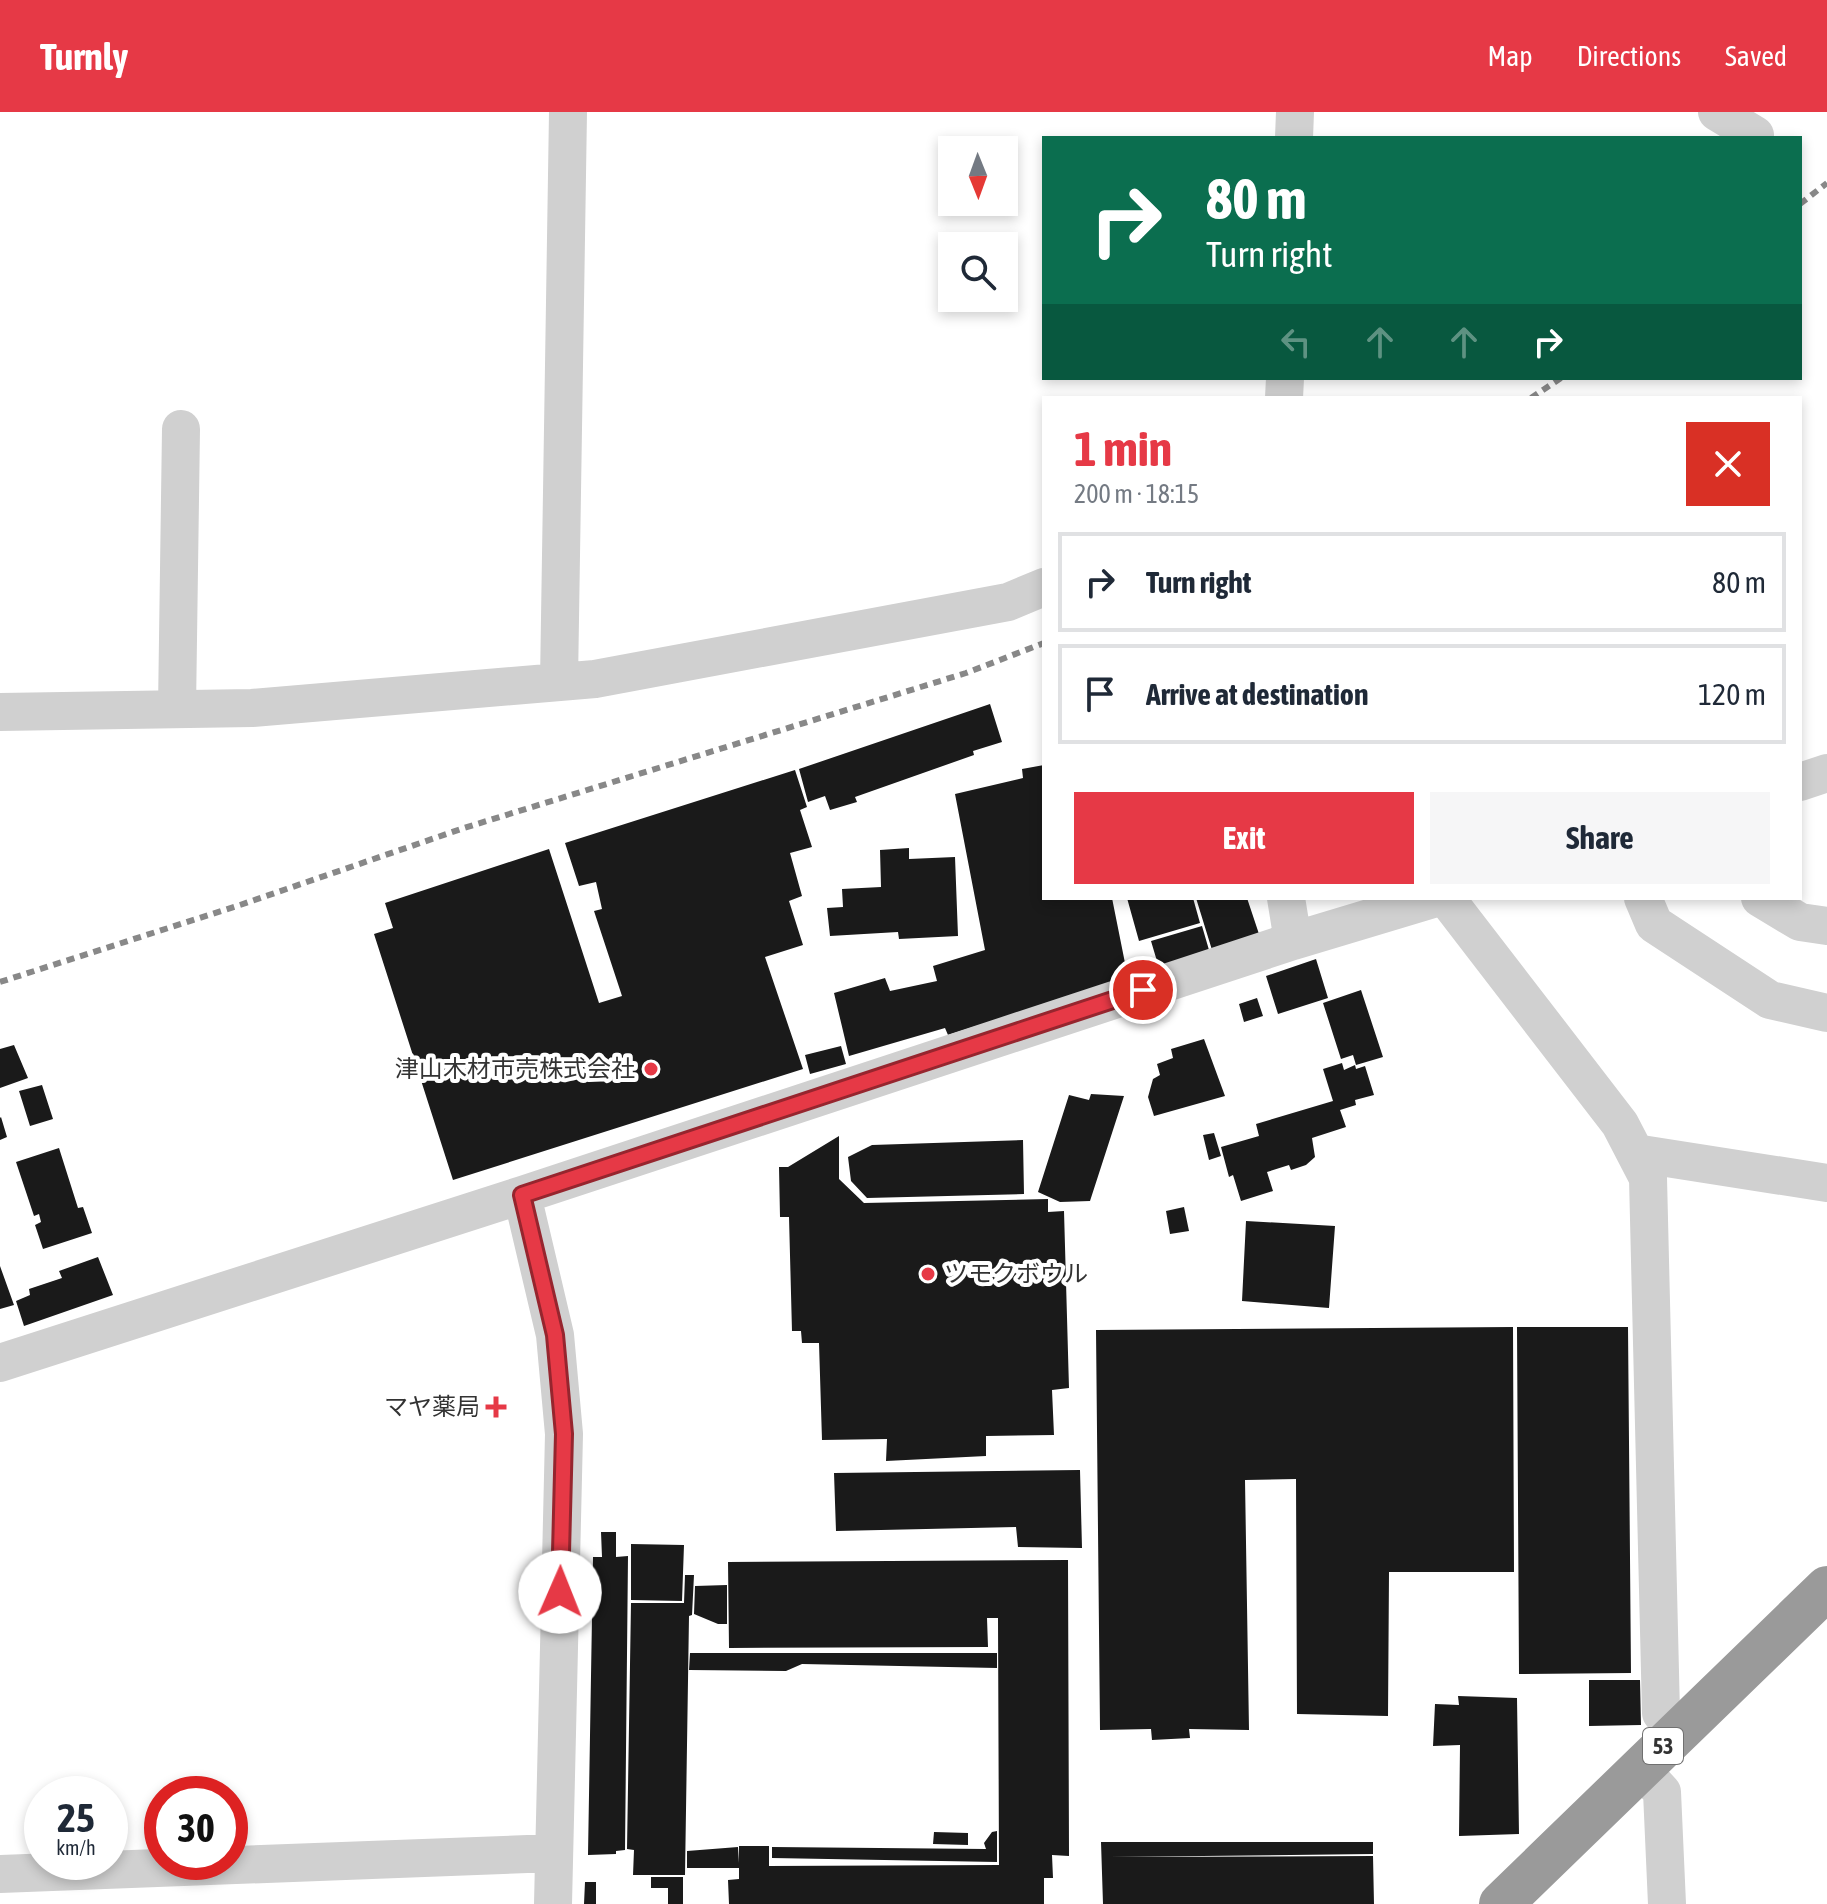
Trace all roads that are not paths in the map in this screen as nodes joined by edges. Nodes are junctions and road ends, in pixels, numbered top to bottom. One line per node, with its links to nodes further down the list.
1 (568, 112): 8 (street)
2 (1295, 112): 5 (street)
3 (1717, 112): 4 (street)
4 (1755, 135)
5 (1294, 136)
6 (181, 429): 9 (street)
7 (1042, 588): 8 (street)
8 (559, 682): 9 (street)
9 (177, 709): 10 (street)
10 (0, 712)
11 (1827, 773): 12 (street)
12 (1802, 781)
13 (1286, 900): 19 (street)
14 (1429, 900): 19 (street)
15 (1448, 900): 21 (street)
16 (1644, 900): 20 (street)
17 (1763, 900): 18 (street)
18 (1827, 926)
19 (1293, 941): 23 (street)
20 (1827, 1013)
21 (1635, 1153): 22 (street); 26 (street)
22 (1827, 1183)
23 (522, 1195): 24 (street); 28 (street)
24 (0, 1363)
25 (1827, 1588): 26 (highway, 53)
26 (1676, 1733): 27 (highway, 53)
27 (1640, 1768): 31 (highway, 53); 32 (street)
28 (554, 1853): 29 (street); 30 (street)
29 (0, 1874)
30 (553, 1904)
31 (1501, 1904)
32 (1667, 1904)

